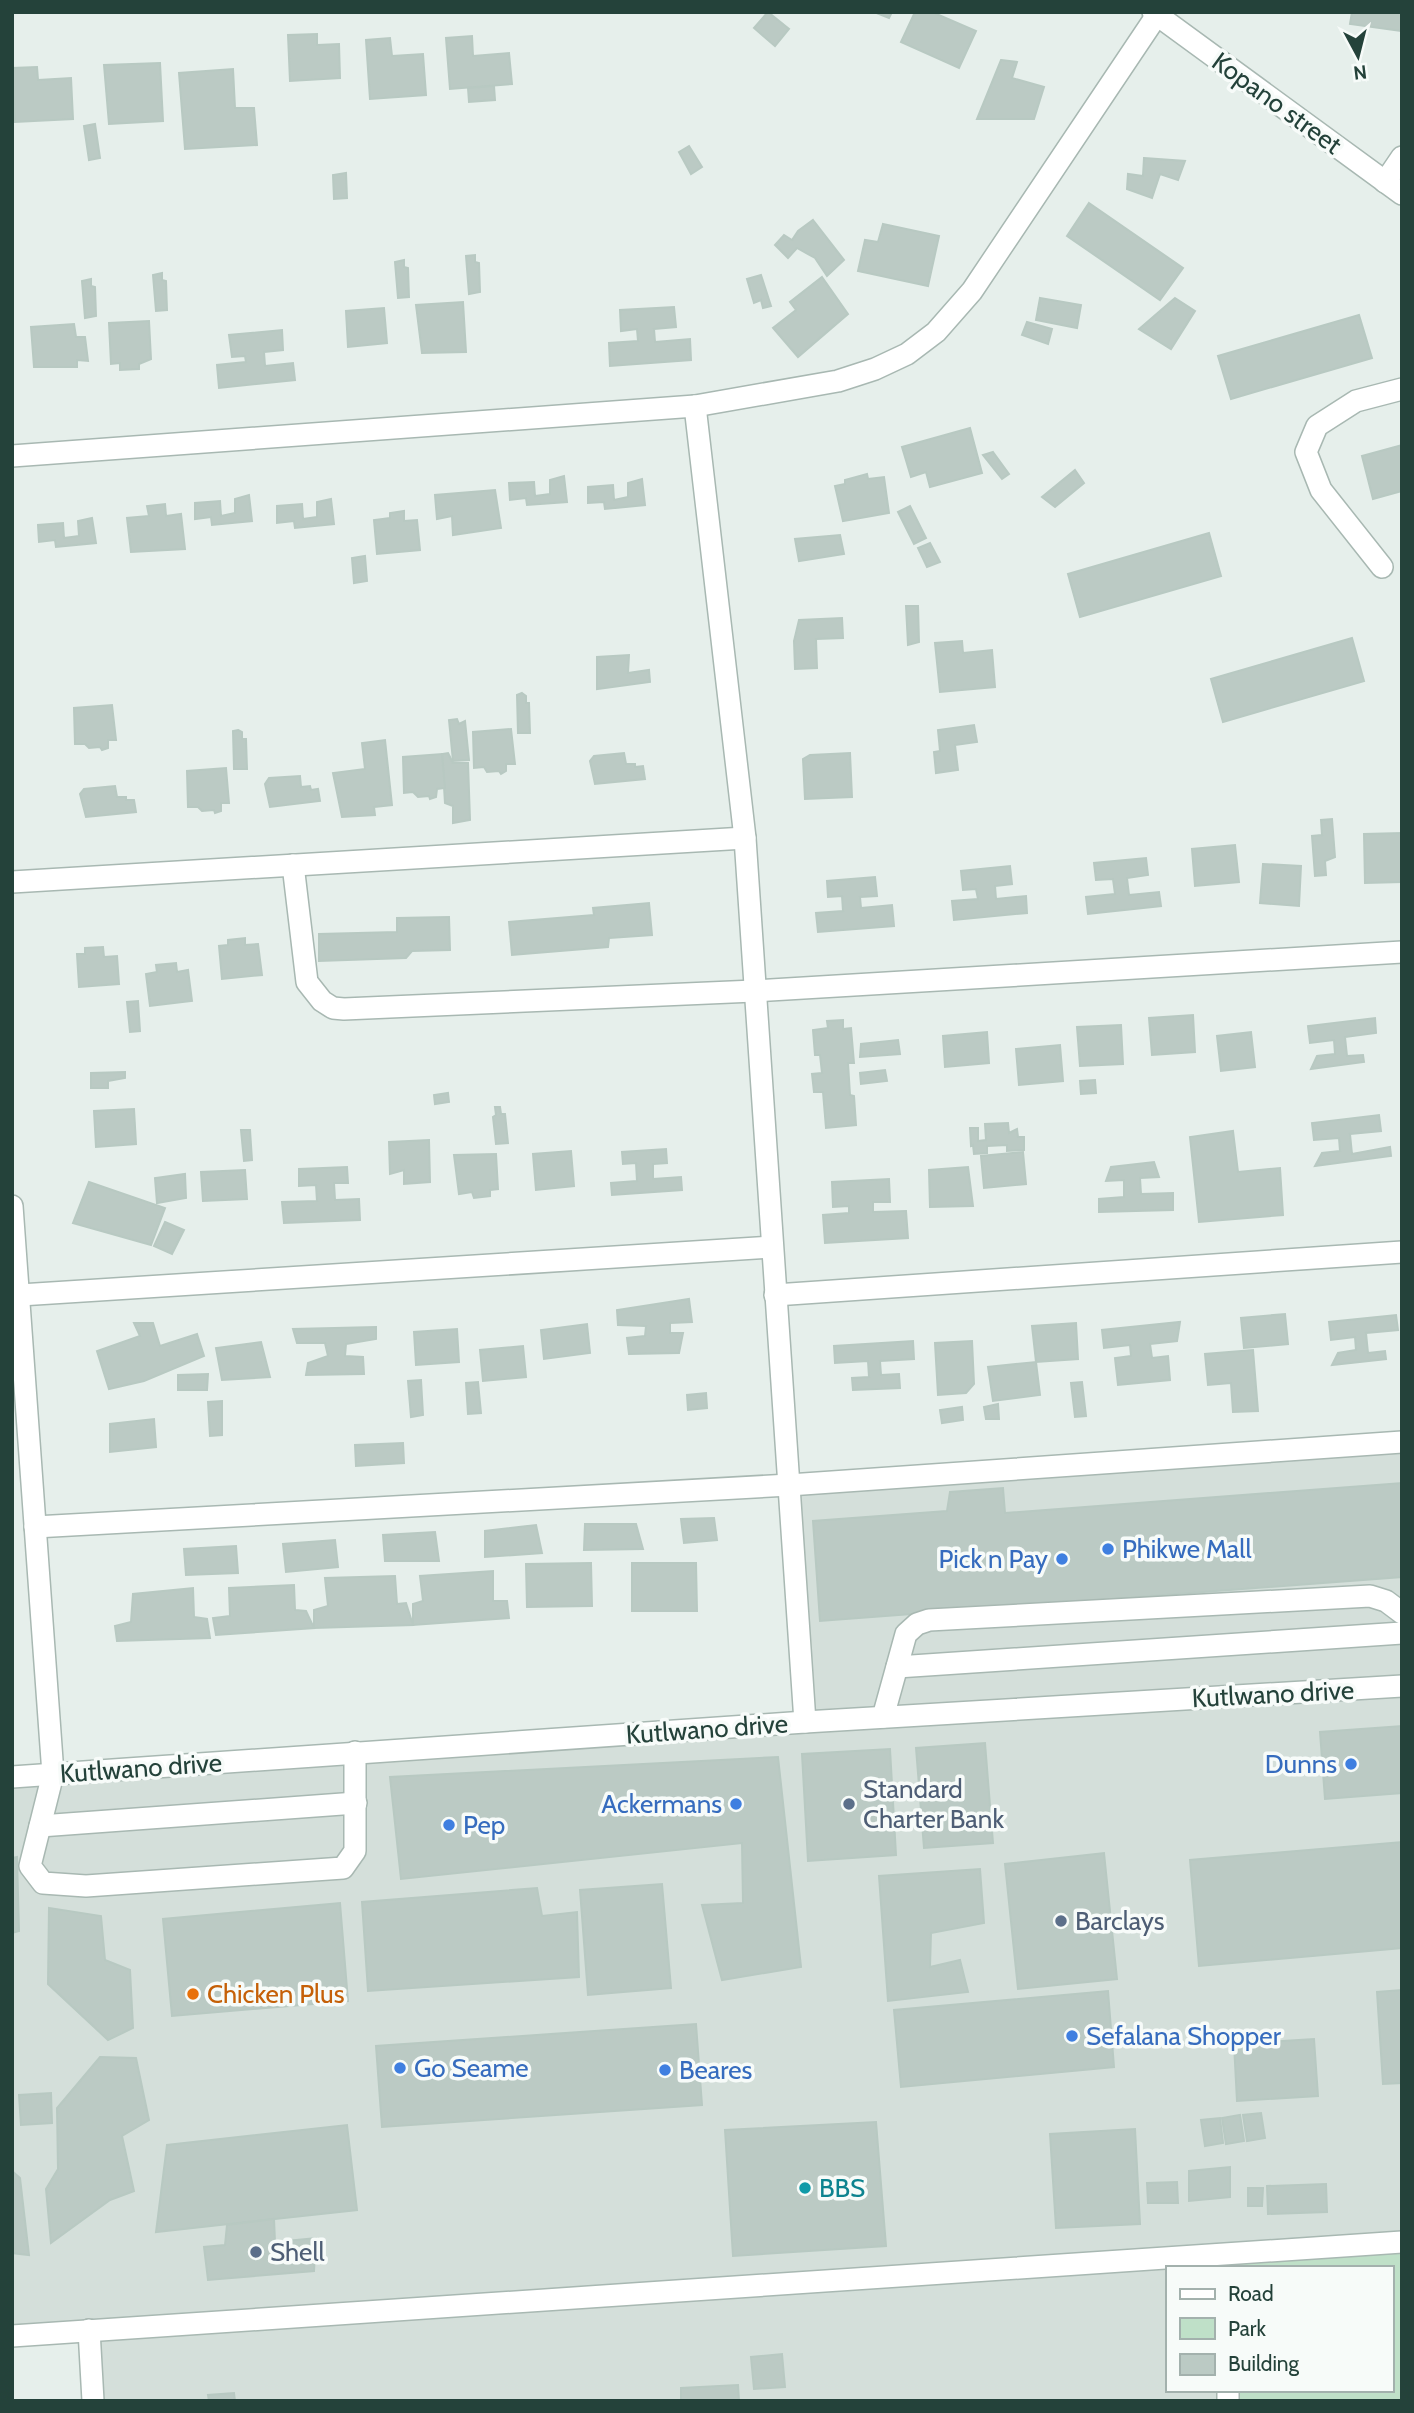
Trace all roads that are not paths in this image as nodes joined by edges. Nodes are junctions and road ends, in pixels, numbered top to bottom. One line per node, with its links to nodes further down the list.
1 (1155, 14): 3 (street, Kopano street); 5 (street)
2 (1402, 157): 3 (street)
3 (1393, 188)
4 (1402, 389): 7 (street)
5 (695, 406): 6 (street); 8 (street)
6 (12, 456)
7 (1382, 567)
8 (744, 838): 9 (street); 12 (street)
9 (293, 865): 10 (street); 12 (street)
10 (12, 882)
11 (1402, 952): 12 (street)
12 (754, 992): 14 (street)
13 (12, 1206): 16 (street)
14 (772, 1247): 16 (street); 17 (street)
15 (1402, 1252): 17 (street)
16 (20, 1295): 20 (street)
17 (775, 1295): 19 (street)
18 (1402, 1441): 19 (street)
19 (789, 1485): 20 (street); 26 (street)
20 (35, 1527): 28 (street)
21 (1402, 1613): 23 (street)
22 (1402, 1633): 23 (street)
23 (897, 1667): 25 (street)
24 (1402, 1686): 25 (street, Kutlwano drive)
25 (883, 1717): 26 (street, Kutlwano drive)
26 (804, 1722): 27 (street, Kutlwano drive)
27 (355, 1752): 28 (street, Kutlwano drive); 30 (street)
28 (53, 1774): 29 (street, Kutlwano drive); 31 (street)
29 (12, 1777)
30 (356, 1804): 31 (street); 31 (street)
31 (40, 1826)
32 (1402, 2242): 33 (street)
33 (1223, 2260): 34 (street)
34 (89, 2330): 35 (street); 36 (street)
35 (12, 2336)
36 (93, 2401)

